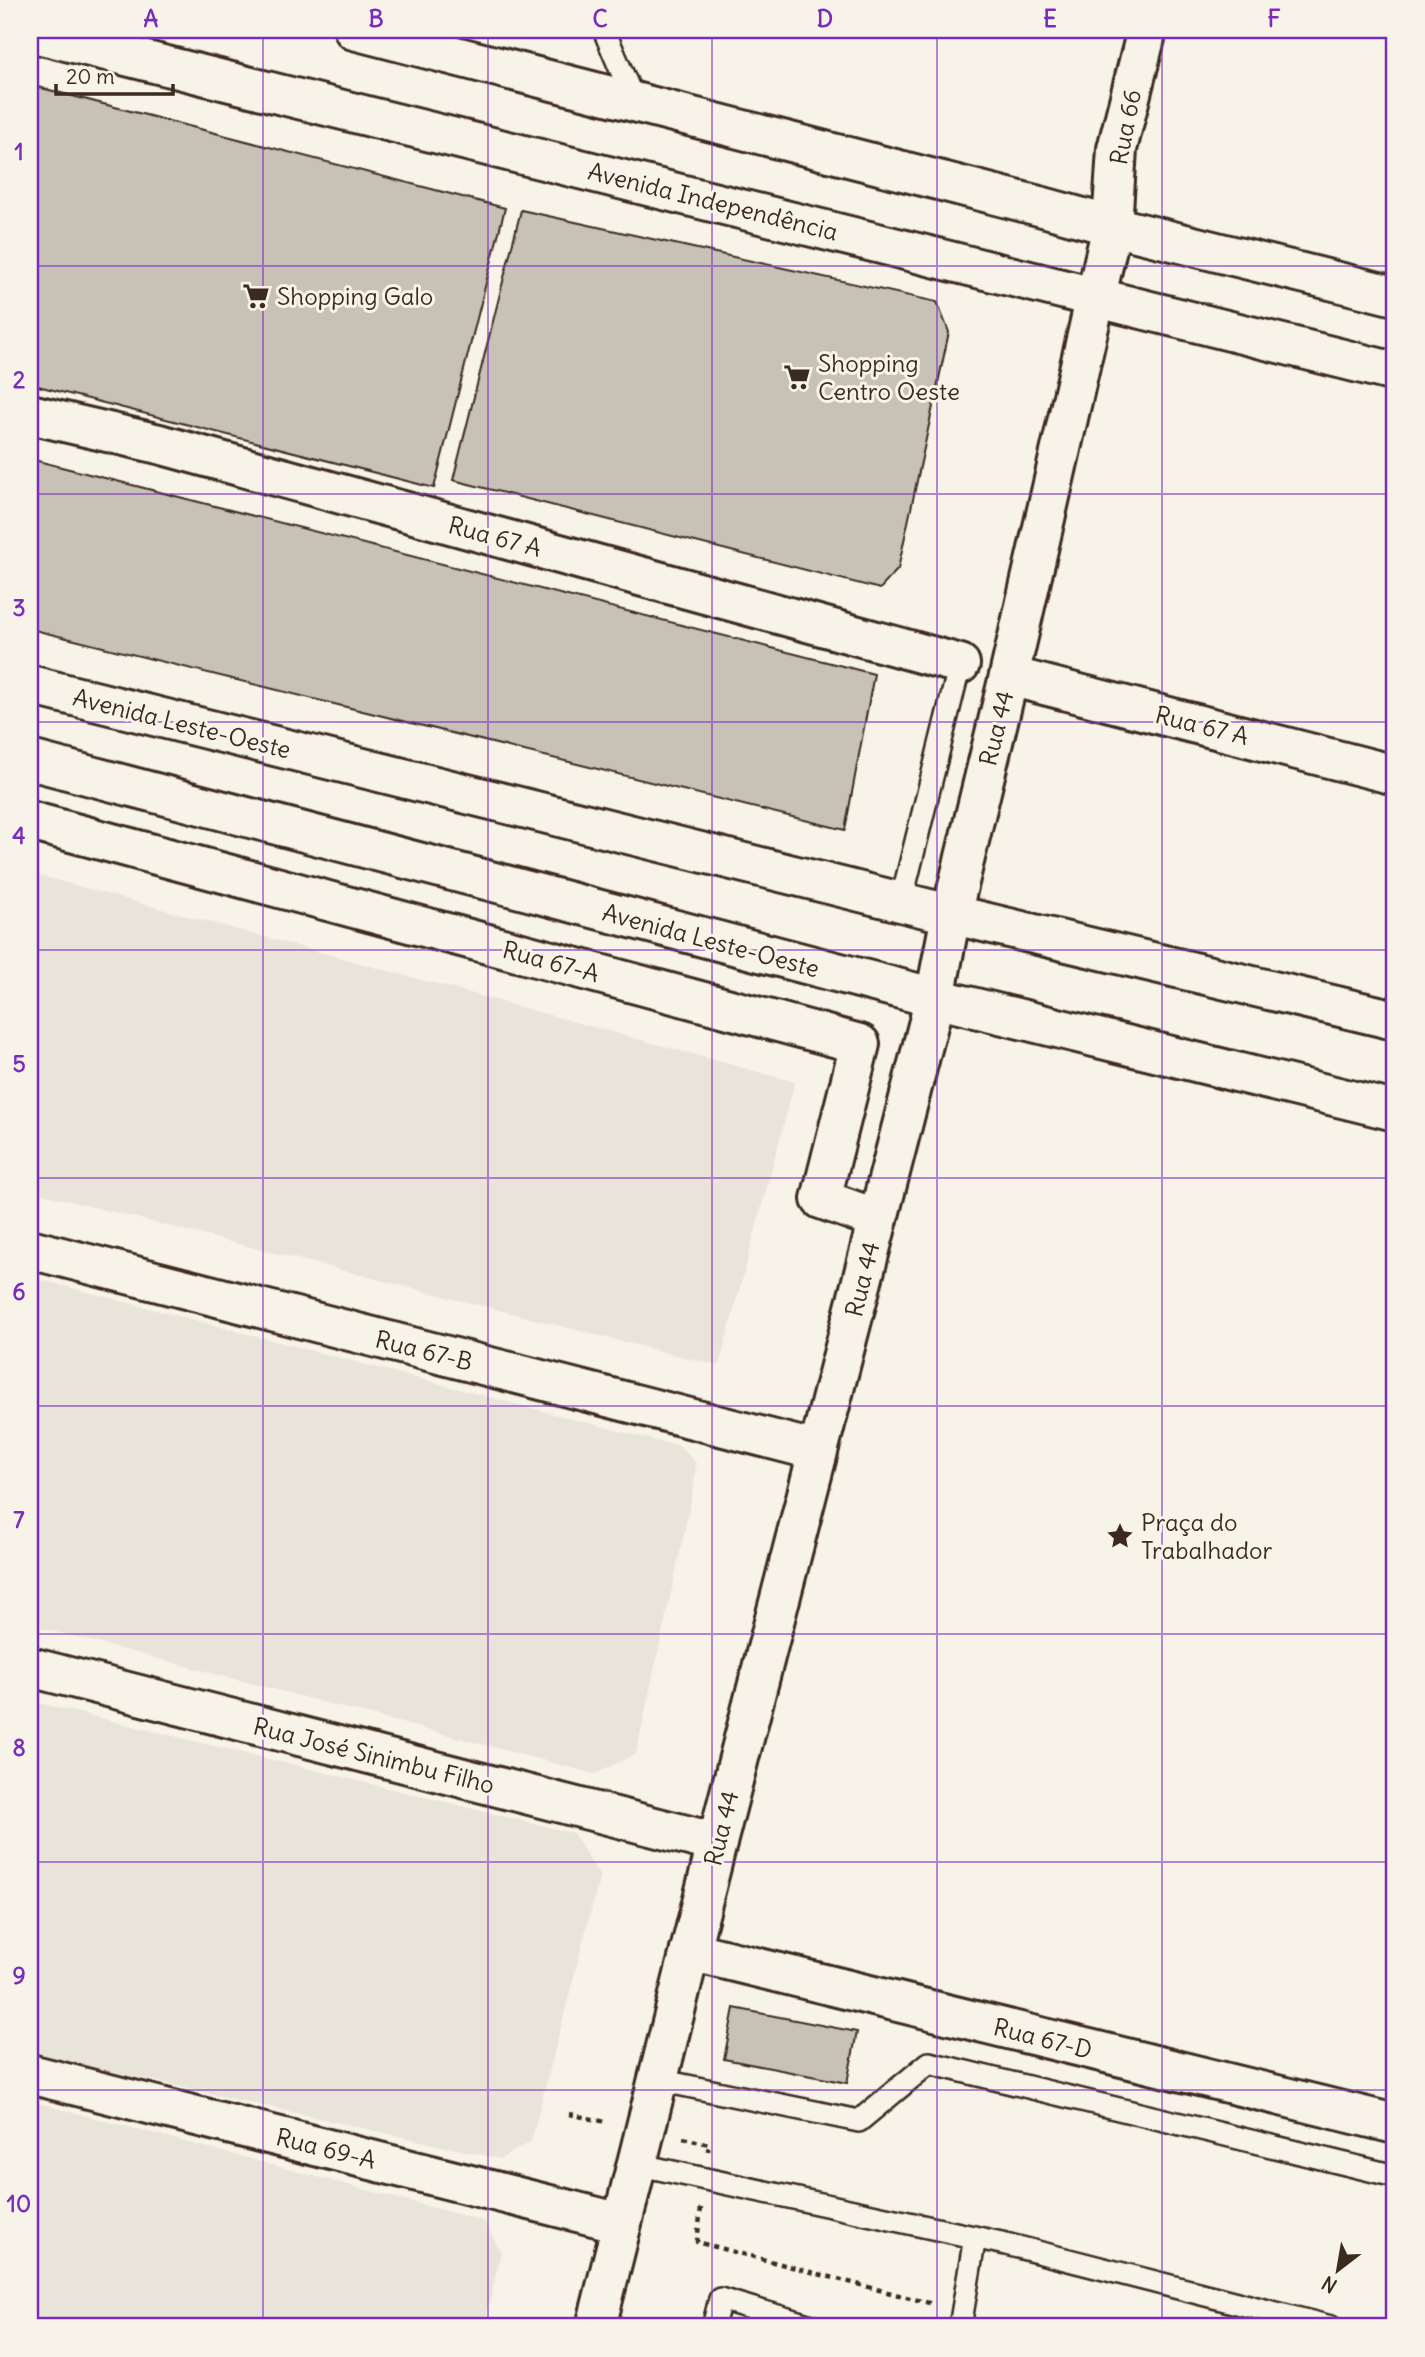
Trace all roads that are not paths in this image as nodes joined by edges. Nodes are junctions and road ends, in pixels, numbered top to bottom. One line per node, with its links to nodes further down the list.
1 (354, 30): 5 (main road)
2 (604, 30): 5 (lane)
3 (1147, 30): 6 (main road, Rua 66)
4 (30, 32): 7 (main road, Avenida Independência)
5 (634, 101): 6 (main road)
6 (1112, 226): 7 (main road, Rua 44); 8 (main road)
7 (1095, 296): 9 (main road, Avenida Independência); 12 (main road, Rua 44)
8 (1395, 296)
9 (1395, 372)
10 (30, 414): 11 (main road, Rua 67 A)
11 (960, 664): 17 (lane, Rua 44)
12 (1009, 676): 15 (main road, Rua 67 A); 18 (main road, Rua 44)
13 (30, 685): 17 (main road, Avenida Leste-Oeste)
14 (30, 760): 19 (main road, Avenida Leste-Oeste)
15 (1395, 775)
16 (30, 821): 22 (main road, Rua 67-A)
17 (901, 902): 18 (main road, Avenida Leste-Oeste)
18 (951, 915): 19 (main road, Rua 44); 20 (main road, Avenida Leste-Oeste)
19 (935, 999): 21 (main road, Avenida Leste-Oeste); 22 (main road, Rua 44)
20 (1395, 1020)
21 (1395, 1111)
22 (877, 1219): 24 (main road, Rua 44)
23 (30, 1249): 24 (main road, Rua 67-B)
24 (818, 1451): 26 (main road, Rua 44)
25 (30, 1667): 26 (main road, Rua José Sinimbu Filho)
26 (717, 1843): 27 (main road, Rua 44)
27 (690, 1951): 29 (main road, Rua 44); 30 (main road, Rua 67-D)
28 (30, 2074): 33 (main road, Rua 69-A)
29 (658, 2080): 31 (main road, Rua 44); 32 (lane)
30 (1395, 2124)
31 (641, 2147): 33 (main road, Rua 44); 34 (lane)
32 (1395, 2176)
33 (621, 2223): 36 (main road, Rua 44)
34 (975, 2237): 35 (lane); 39 (lane)
35 (962, 2320)
36 (596, 2327)
37 (713, 2327): 38 (lane)
38 (815, 2327)
39 (1331, 2327)

